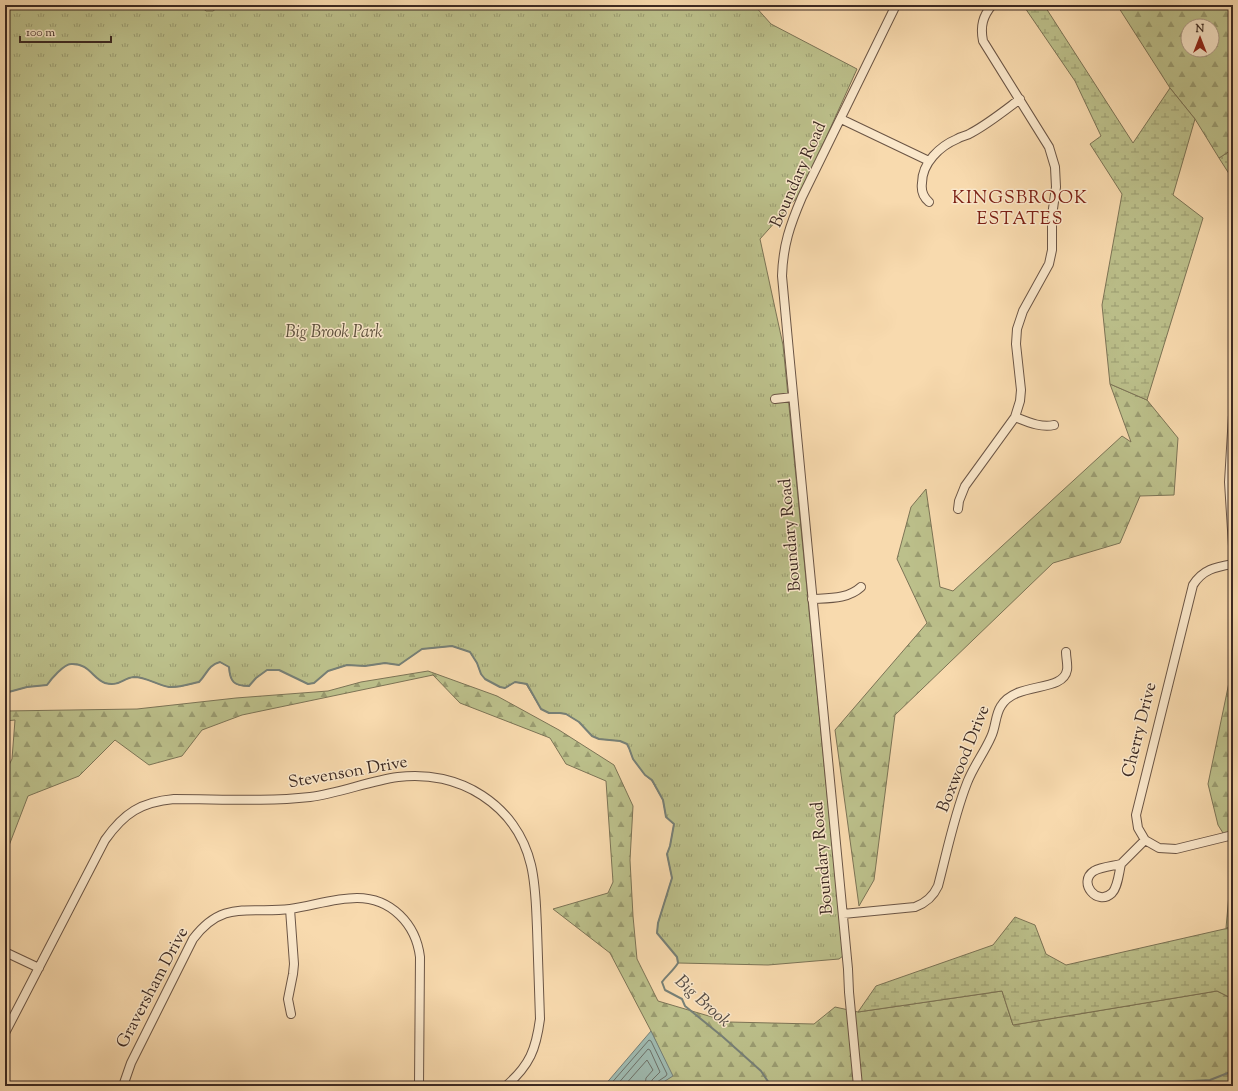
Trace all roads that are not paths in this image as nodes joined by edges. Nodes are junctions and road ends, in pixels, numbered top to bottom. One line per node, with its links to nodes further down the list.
1 (896, 5): 4 (street, Boundary Road)
2 (992, 5): 3 (street)
3 (1020, 99): 5 (street); 10 (street)
4 (841, 119): 5 (street); 7 (street, Boundary Road)
5 (929, 161): 6 (street)
6 (929, 202)
7 (793, 397): 8 (street); 16 (street, Boundary Road)
8 (775, 399)
9 (1233, 415): 13 (street)
10 (1016, 417): 11 (street); 12 (street)
11 (1054, 425)
12 (958, 509)
13 (1233, 546)
14 (1233, 564): 19 (street, Cherry Drive)
15 (861, 587): 16 (street)
16 (812, 599): 22 (street, Boundary Road)
17 (1066, 652): 22 (street, Boxwood Drive)
18 (1233, 835): 19 (street)
19 (1145, 840): 20 (street)
20 (1121, 864): 20 (street)
21 (290, 909): 25 (street); 28 (street, Graversham Drive); 29 (street, Graversham Drive)
22 (843, 914): 27 (street, Boundary Road)
23 (5, 952): 24 (street)
24 (39, 968): 26 (street, Stevenson Drive); 30 (street, Stevenson Drive)
25 (291, 1014)
26 (5, 1033)
27 (858, 1084)
28 (123, 1086)
29 (419, 1086)
30 (506, 1086)

